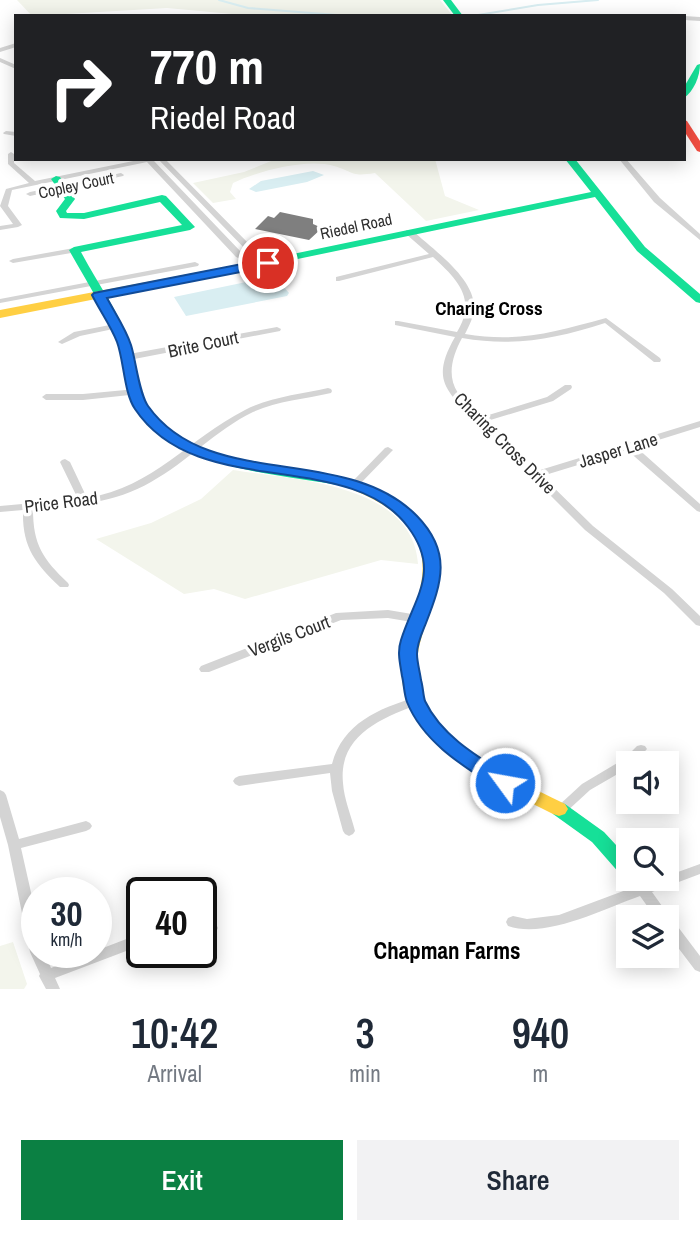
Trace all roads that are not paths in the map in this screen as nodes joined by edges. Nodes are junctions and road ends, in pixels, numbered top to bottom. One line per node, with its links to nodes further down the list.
1 (0, 60): 2 (street)
2 (12, 65): 3 (street)
3 (0, 67)
4 (700, 67): 5 (street)
5 (686, 92)
6 (686, 126): 9 (street)
7 (6, 133): 8 (street)
8 (14, 134)
9 (700, 149)
10 (11, 154): 18 (street)
11 (147, 161): 17 (street)
12 (152, 161): 23 (street)
13 (163, 161): 22 (street)
14 (571, 161): 20 (street)
15 (624, 161): 27 (street)
16 (121, 175): 17 (street, Copley Court)
17 (59, 183): 18 (street); 19 (street, Copley Court); 24 (street)
18 (34, 184): 21 (street)
19 (30, 194)
20 (596, 194): 26 (street, Riedel Road); 35 (street)
21 (2, 206): 25 (street)
22 (209, 207): 23 (street); 32 (street)
23 (196, 210): 24 (street); 32 (street)
24 (178, 214): 28 (street)
25 (0, 228)
26 (409, 232): 29 (street, Charing Cross Drive); 32 (street, Riedel Road)
27 (700, 238)
28 (74, 250): 30 (street); 34 (street)
29 (433, 255): 33 (street); 41 (street, Charing Cross Drive)
30 (13, 261)
31 (195, 264): 34 (street)
32 (258, 265): 34 (street, Riedel Road)
33 (339, 279)
34 (96, 289): 36 (street); 37 (street, Riedel Road); 39 (street)
35 (700, 300)
36 (0, 301)
37 (0, 314)
38 (398, 323): 41 (street)
39 (115, 326): 42 (street); 43 (street)
40 (277, 329): 43 (street, Brite Court)
41 (460, 334): 44 (street); 49 (street, Charing Cross Drive)
42 (62, 342)
43 (129, 357): 47 (street)
44 (657, 360)
45 (568, 387): 49 (street)
46 (328, 391): 52 (street, Price Road)
47 (136, 392): 48 (street); 52 (street)
48 (47, 397)
49 (479, 421): 55 (street, Charing Cross Drive)
50 (700, 424): 51 (street, Jasper Lane)
51 (629, 446): 55 (street, Jasper Lane); 60 (street)
52 (193, 449): 56 (street); 57 (street, Price Road)
53 (388, 450): 56 (street)
54 (65, 462): 57 (street)
55 (536, 475): 63 (street, Charing Cross Drive)
56 (355, 484): 62 (street)
57 (84, 502): 58 (street, Price Road)
58 (28, 507): 59 (street, Price Road); 61 (street)
59 (0, 509)
60 (700, 509)
61 (64, 585)
62 (418, 619): 64 (street, Vergils Court); 65 (street)
63 (700, 622)
64 (205, 669)
65 (416, 701): 67 (street); 70 (street)
66 (641, 749): 70 (street)
67 (336, 768): 68 (street); 72 (street)
68 (239, 781)
69 (0, 794): 73 (street)
70 (561, 810): 74 (street)
71 (86, 826): 73 (street)
72 (349, 831)
73 (15, 845): 77 (street)
74 (616, 857)
75 (700, 869): 76 (street)
76 (679, 874)
77 (22, 877)
78 (623, 891): 79 (street)
79 (513, 922)
80 (679, 939): 82 (street)
81 (126, 946): 83 (street)
82 (700, 966)
83 (50, 982)

